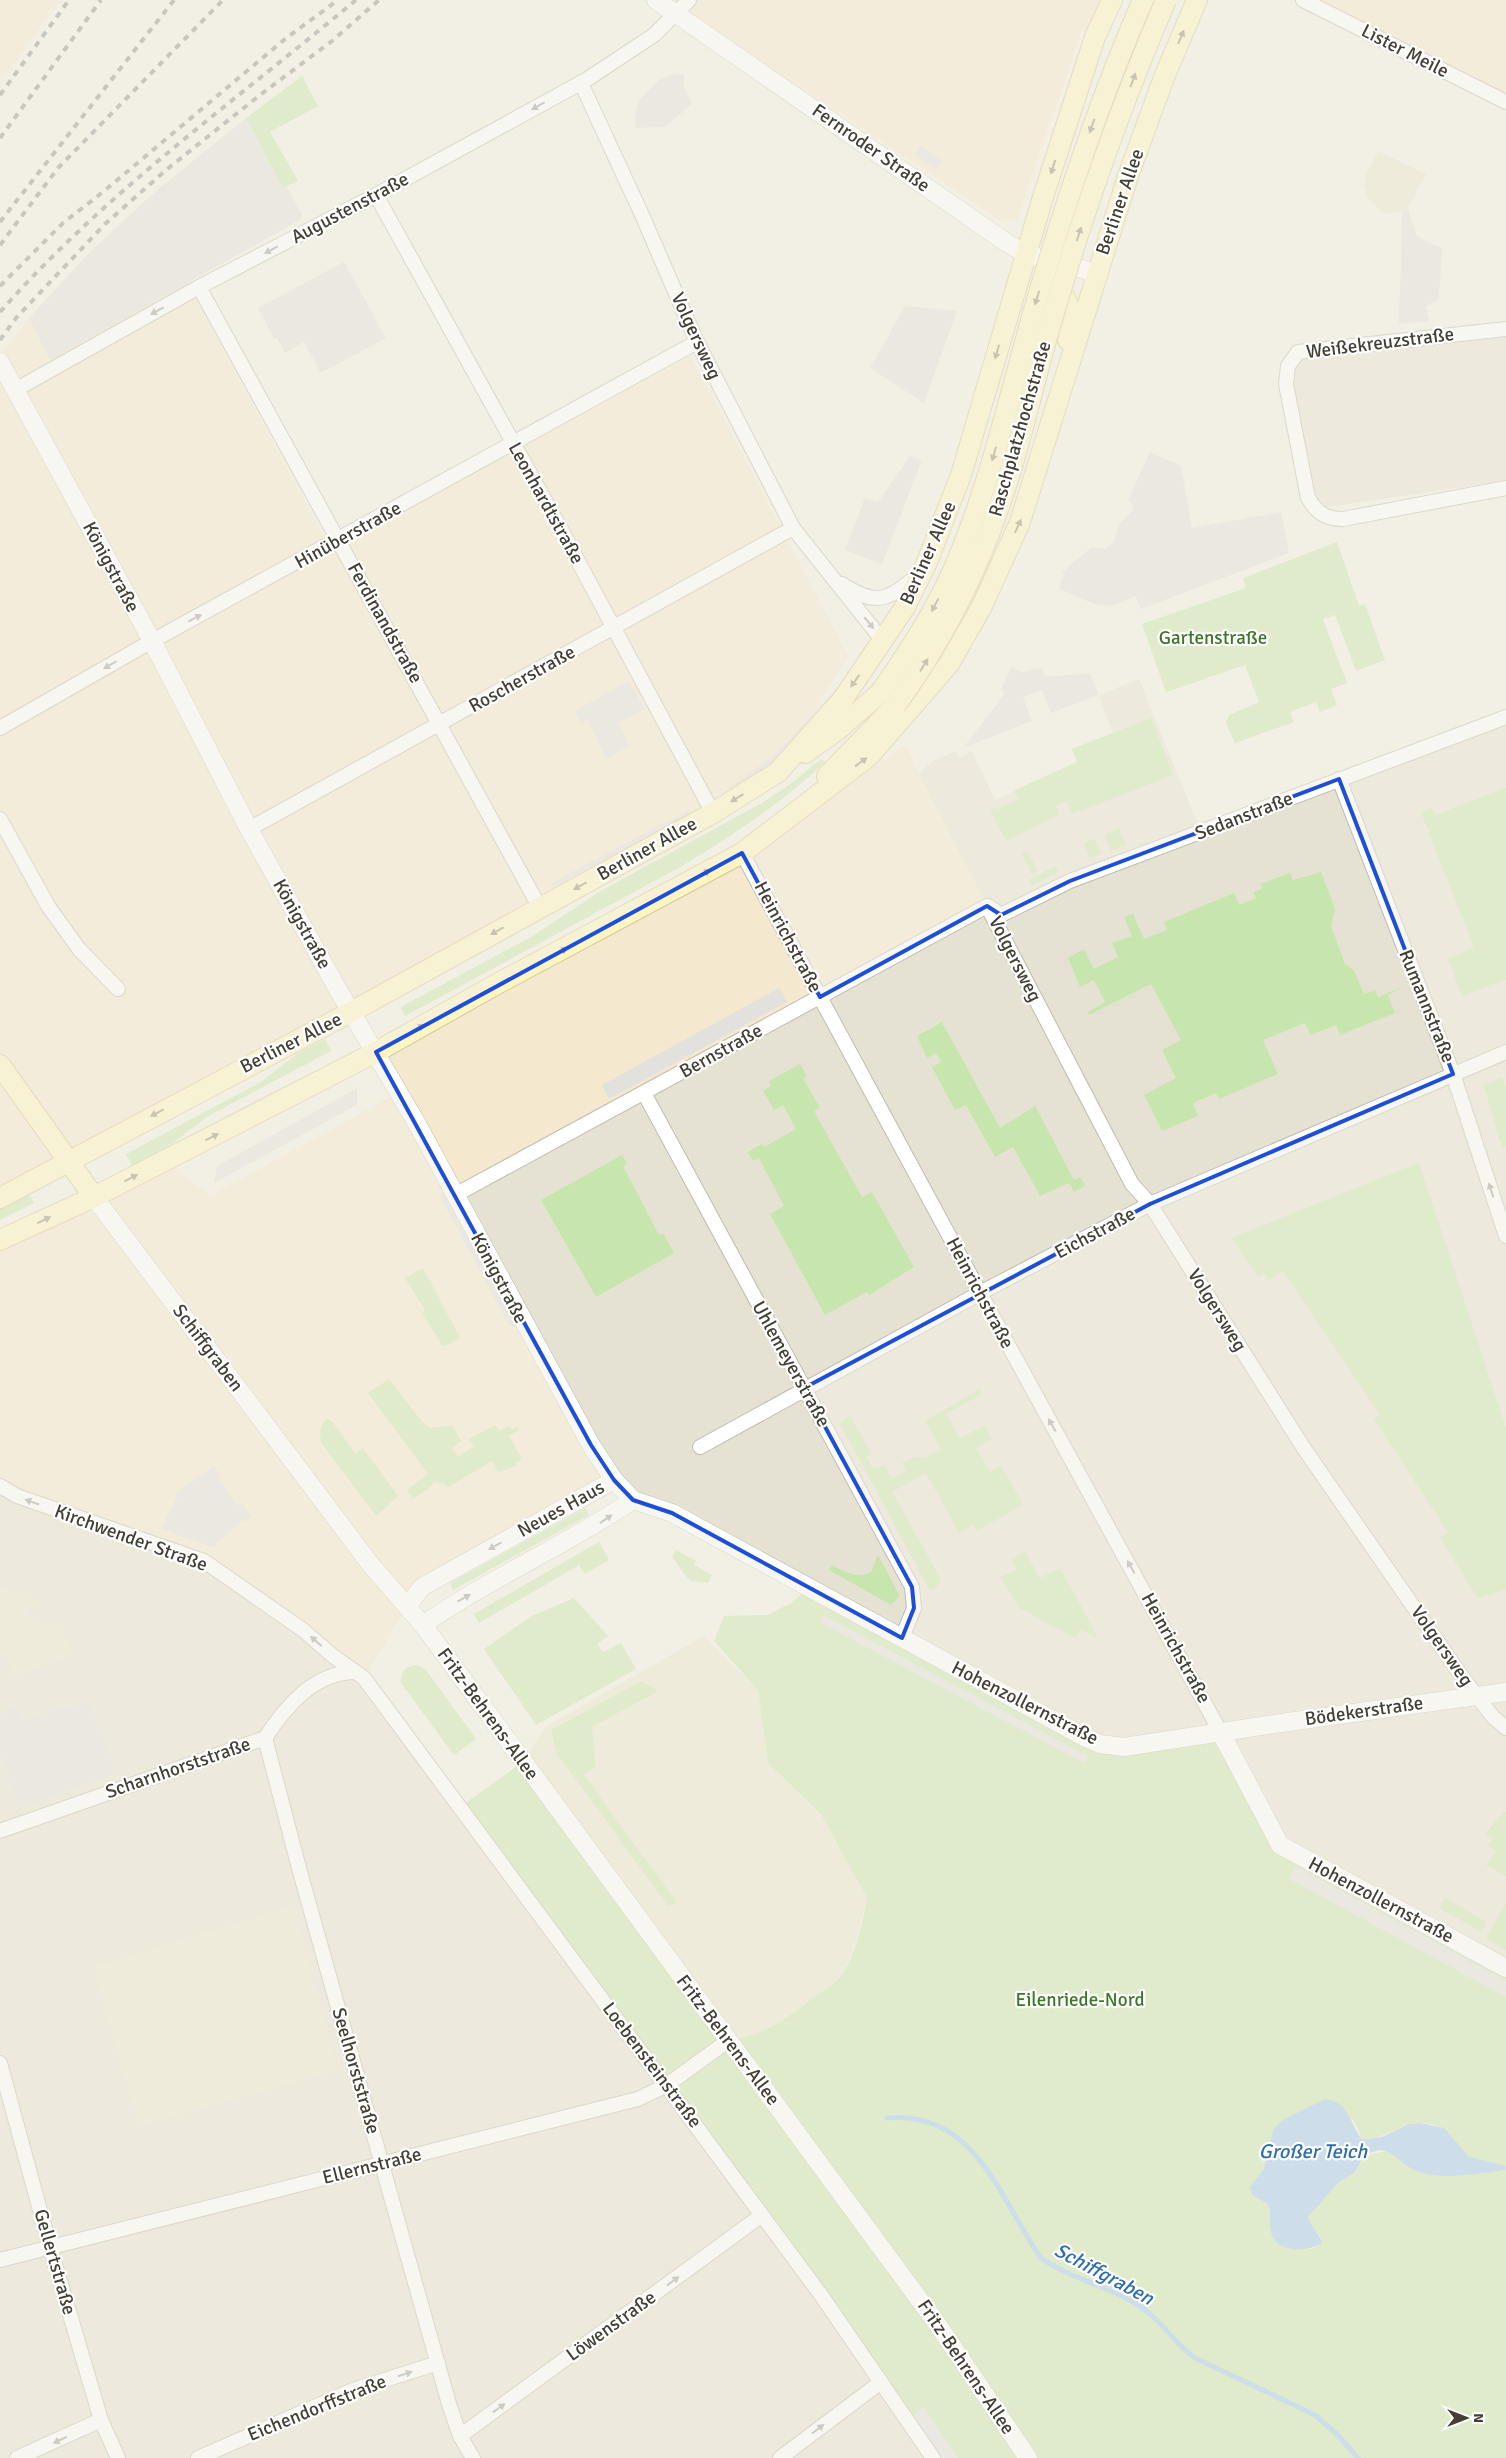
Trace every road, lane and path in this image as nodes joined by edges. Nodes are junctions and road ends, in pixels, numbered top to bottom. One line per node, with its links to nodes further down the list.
1 (656, 0): 8 (street, Fernroder Straße)
2 (688, 0): 8 (street, Augustenstraße)
3 (1112, 0): 12 (main road, Berliner Allee, one-way to 12)
4 (1143, 0): 32 (main road, Raschplatzhochstraße, one-way to 32, bridge)
5 (1166, 0): 34 (main road, Raschplatzhochstraße, one-way to 5, bridge)
6 (1197, 0): 13 (main road, Berliner Allee, one-way to 6)
7 (1303, 0): 10 (street, Lister Meile)
8 (677, 14): 9 (street, Augustenstraße); 12 (street, Fernroder Straße)
9 (581, 83): 11 (street, Augustenstraße, one-way to 11); 16 (street, Volgersweg)
10 (1506, 102)
11 (376, 195): 14 (street, Augustenstraße, one-way to 14); 20 (street, Leonhardtstraße)
12 (1026, 254): 13 (street, Fernroder Straße); 19 (main road, Berliner Allee); 24 (main road, Berliner Allee, one-way to 24)
13 (1096, 273): 19 (main road, Berliner Allee)
14 (199, 287): 18 (street, Augustenstraße, one-way to 18); 23 (street, Ferdinandstraße)
15 (1506, 329): 21 (street, Weißekreuzstraße)
16 (696, 342): 20 (street, Hinüberstraße); 22 (street, Volgersweg)
17 (0, 362): 18 (street, Königstraße)
18 (15, 390): 27 (street, Königstraße)
19 (1057, 408): 34 (main road, Berliner Allee, one-way to 19)
20 (513, 444): 23 (street, Hinüberstraße); 26 (street, Leonhardtstraße)
21 (1506, 488)
22 (793, 528): 25 (street, Volgersweg); 26 (street, Roscherstraße)
23 (340, 540): 27 (street, Hinüberstraße, one-way to 23); 30 (street, Ferdinandstraße)
24 (922, 571): 25 (street, Volgersweg); 28 (main road, Berliner Allee)
25 (832, 578): 28 (street, Volgersweg, one-way to 28)
26 (612, 628): 30 (street, Roscherstraße); 35 (street, Leonhardtstraße)
27 (152, 641): 31 (street, Hinüberstraße, one-way to 31); 37 (street, Königstraße)
28 (883, 641): 32 (main road, Berliner Allee, one-way to 32)
29 (1506, 716): 33 (street, Sedanstraße)
30 (441, 724): 37 (street, Roscherstraße); 40 (street, Ferdinandstraße)
31 (0, 728)
32 (778, 772): 35 (main road, Berliner Allee, one-way to 35)
33 (1339, 779): 39 (street, Sedanstraße); 47 (street, Rumannstraße)
34 (793, 812): 38 (main road, Berliner Allee)
35 (713, 813): 40 (main road, Berliner Allee, one-way to 40)
36 (0, 819): 41 (street)
37 (250, 829): 43 (street, Königstraße)
38 (742, 853): 42 (street, Heinrichstraße); 44 (main road, Berliner Allee, one-way to 38)
39 (988, 906): 42 (street, Bernstraße); 53 (street, Volgersweg)
40 (540, 908): 43 (main road, Berliner Allee, one-way to 43)
41 (118, 989)
42 (820, 997): 48 (street, Bernstraße); 56 (street, Heinrichstraße)
43 (351, 1012): 44 (street, Königstraße); 49 (main road, Berliner Allee, one-way to 49)
44 (376, 1052): 50 (street, Königstraße); 51 (main road, Berliner Allee, one-way to 44)
45 (1506, 1052): 47 (street, Eichstraße)
46 (0, 1064): 49 (main road, Schiffgraben)
47 (1453, 1074): 53 (street, Eichstraße); 54 (street, Rumannstraße, one-way to 47)
48 (644, 1093): 50 (street, Bernstraße); 57 (street, Uhlemeyerstraße)
49 (68, 1162): 51 (main road, Schiffgraben); 52 (main road, Berliner Allee)
50 (455, 1195): 59 (street, Königstraße)
51 (94, 1197): 55 (main road, Berliner Allee, one-way to 51); 62 (street, Schiffgraben)
52 (0, 1198)
53 (1150, 1204): 56 (street, Eichstraße); 67 (street, Volgersweg)
54 (1506, 1236)
55 (0, 1240)
56 (980, 1293): 57 (street, Eichstraße); 69 (street, Heinrichstraße, one-way to 56)
57 (804, 1388): 58 (street, Eichstraße); 64 (street, Uhlemeyerstraße)
58 (700, 1446)
59 (614, 1480): 61 (street, Neues Haus); 62 (street, Neues Haus, one-way to 62)
60 (0, 1486): 65 (street, Kirchwender Straße, one-way to 60)
61 (633, 1500): 63 (street, Neues Haus, one-way to 61); 64 (street, Hohenzollernstraße)
62 (408, 1605): 63 (street, Schiffgraben)
63 (423, 1625): 73 (street, Fritz-Behrens-Allee)
64 (902, 1638): 69 (street, Hohenzollernstraße)
65 (359, 1675): 70 (street, Scharnhorststraße); 75 (street, Loebensteinstraße)
66 (1506, 1692): 67 (street, Bödekerstraße)
67 (1477, 1696): 68 (street, Volgersweg); 69 (street, Bödekerstraße)
68 (1506, 1728)
69 (1221, 1732): 72 (street, Hohenzollernstraße)
70 (265, 1738): 71 (street, Scharnhorststraße); 76 (street, Seelhorststraße)
71 (0, 1831)
72 (1506, 1968)
73 (729, 2040): 75 (street, Ellernstraße); 90 (street, Fritz-Behrens-Allee)
74 (0, 2063): 78 (street, Gellertstraße)
75 (667, 2085): 76 (street, Ellernstraße); 77 (street, Loebensteinstraße)
76 (382, 2164): 78 (street, Ellernstraße); 80 (street, Seelhorststraße)
77 (762, 2215): 81 (street, Loebensteinstraße); 83 (street, Löwenstraße, one-way to 77)
78 (50, 2247): 79 (street, Ellernstraße); 82 (street, Gellertstraße)
79 (0, 2260)
80 (438, 2363): 83 (street, Seelhorststraße); 86 (street, Eichendorffstraße, one-way to 80)
81 (881, 2382): 88 (street, one-way to 81); 89 (street, Loebensteinstraße)
82 (102, 2420): 84 (street, one-way to 84); 85 (street, Gellertstraße)
83 (460, 2436): 87 (street, Seelhorststraße)
84 (17, 2458)
85 (118, 2458)
86 (198, 2458)
87 (473, 2458)
88 (780, 2458)
89 (933, 2458)
90 (1028, 2458)

